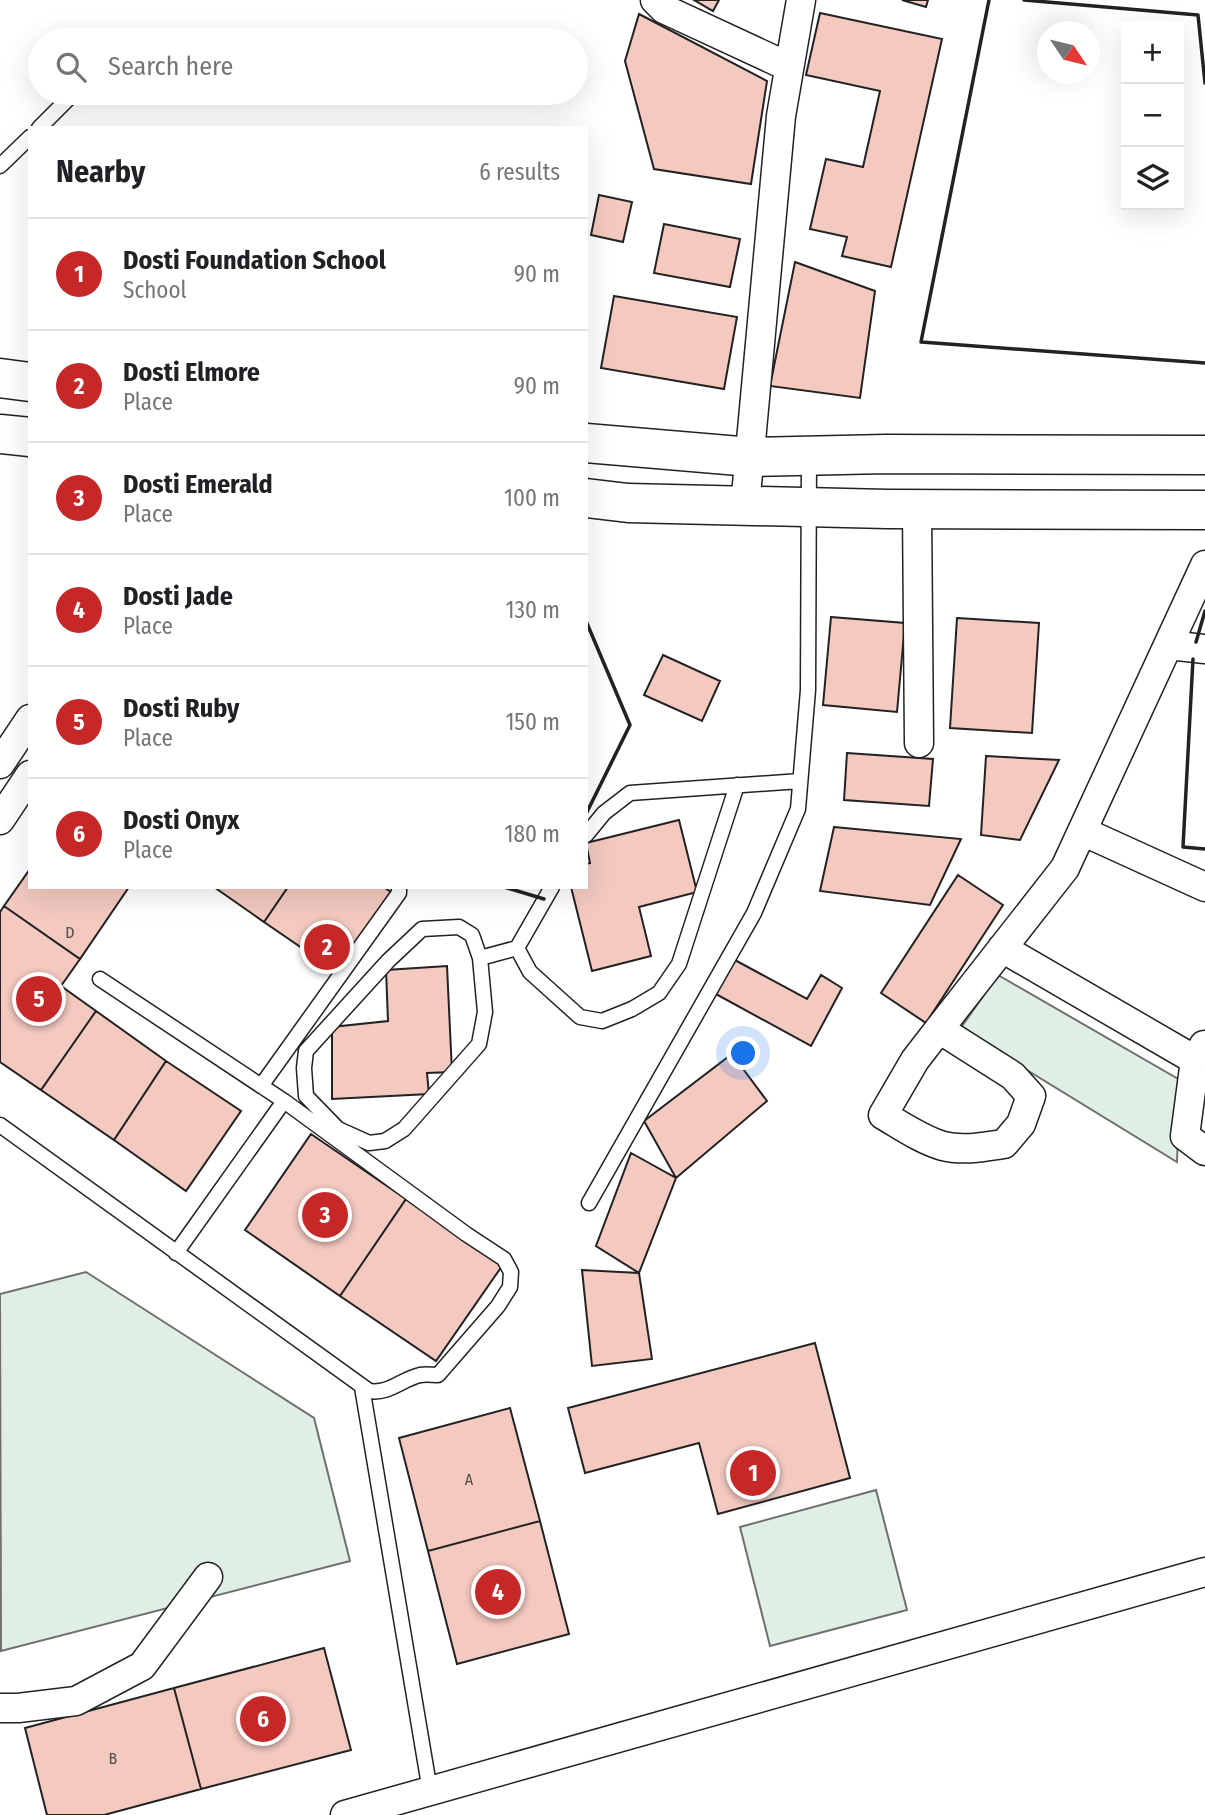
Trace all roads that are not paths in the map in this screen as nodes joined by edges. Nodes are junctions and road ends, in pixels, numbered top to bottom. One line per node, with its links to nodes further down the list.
1 (655, 0): 3 (street)
2 (801, 0): 3 (street)
3 (789, 67): 15 (street)
4 (62, 105): 5 (lane)
5 (41, 126)
6 (28, 139): 7 (lane)
7 (0, 166)
8 (0, 378): 9 (highway)
9 (28, 382)
10 (0, 434): 11 (highway)
11 (28, 438)
12 (588, 443): 15 (highway)
13 (1205, 455): 14 (highway)
14 (809, 456): 15 (highway); 18 (lane)
15 (751, 457): 17 (street)
16 (588, 498): 17 (highway)
17 (745, 506): 18 (highway)
18 (807, 507): 19 (highway); 28 (lane)
19 (917, 509): 20 (highway); 25 (street)
20 (1205, 510)
21 (1205, 565): 22 (street)
22 (1168, 645): 23 (street); 31 (street)
23 (1205, 649)
24 (28, 722): 26 (street)
25 (919, 743)
26 (0, 764)
27 (28, 778): 30 (street)
28 (800, 781): 29 (lane); 46 (lane)
29 (737, 785): 32 (lane); 36 (lane)
30 (0, 820)
31 (1082, 831): 33 (street); 37 (street)
32 (588, 833)
33 (1205, 887)
34 (399, 889): 42 (lane)
35 (551, 889): 36 (lane)
36 (517, 948): 38 (lane)
37 (1002, 948): 40 (street); 41 (street)
38 (480, 958): 38 (lane)
39 (100, 979): 42 (lane)
40 (939, 1029): 40 (street)
41 (1200, 1051): 45 (street)
42 (261, 1086): 43 (lane)
43 (284, 1101): 47 (lane); 48 (lane)
44 (0, 1125): 47 (lane)
45 (1205, 1152)
46 (589, 1203)
47 (176, 1252): 48 (lane)
48 (362, 1387): 52 (lane)
49 (1205, 1572): 52 (street)
50 (208, 1577): 51 (street)
51 (0, 1708)
52 (430, 1791): 53 (street)
53 (345, 1815)

